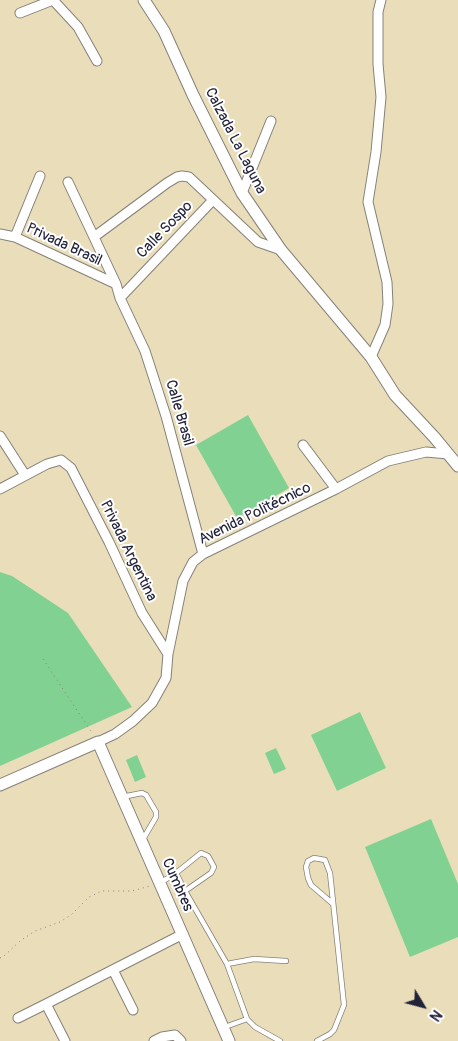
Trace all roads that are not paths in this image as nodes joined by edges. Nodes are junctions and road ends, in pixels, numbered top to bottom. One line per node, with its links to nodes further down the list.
1 (144, 0): 8 (street, Calzada La Laguna)
2 (380, 0): 16 (street)
3 (20, 13): 4 (street)
4 (97, 61)
5 (271, 121): 8 (street)
6 (40, 176): 11 (street)
7 (68, 182): 12 (street, Calle Brasil)
8 (242, 193): 13 (street, Calzada La Laguna)
9 (213, 200): 12 (street); 13 (street, Calle Sospo); 15 (street, Calle Sospo)
10 (0, 234): 11 (street, Privada Brasil)
11 (15, 237): 14 (street, Privada Brasil)
12 (94, 237): 14 (street, Calle Brasil)
13 (281, 250): 16 (street, Calzada La Laguna)
14 (116, 284): 15 (street, Calle Brasil)
15 (120, 298): 24 (street, Calle Brasil)
16 (371, 357): 19 (street, Calzada La Laguna)
17 (0, 436): 21 (street)
18 (303, 445): 23 (street)
19 (448, 454): 20 (street, Calzada La Laguna); 23 (street, Avenida Politécnico)
20 (458, 466)
21 (25, 475): 22 (street); 25 (street, Privada Argentina)
22 (0, 489)
23 (336, 489): 24 (street, Avenida Politécnico)
24 (202, 554): 25 (street, Avenida Politécnico)
25 (168, 654): 26 (street, Avenida Politécnico)
26 (98, 742): 27 (street); 28 (street, Cumbres)
27 (0, 785)
28 (122, 797): 29 (street, Cumbres); 29 (lane)
29 (142, 842): 31 (street, Cumbres)
30 (176, 873): 31 (lane); 32 (lane); 32 (lane)
31 (160, 884): 34 (street, Cumbres)
32 (184, 891): 36 (lane)
33 (332, 903): 33 (lane); 48 (lane)
34 (183, 934): 37 (street); 42 (street, Cumbres)
35 (286, 961): 36 (lane)
36 (227, 964): 41 (lane)
37 (113, 970): 38 (street); 39 (street)
38 (46, 1004): 40 (street); 43 (street)
39 (133, 1010)
40 (18, 1018)
41 (246, 1019): 42 (lane); 47 (lane)
42 (223, 1028): 46 (street, Cumbres)
43 (65, 1041)
44 (154, 1041): 45 (street)
45 (181, 1041)
46 (229, 1041)
47 (280, 1041)
48 (317, 1041)

